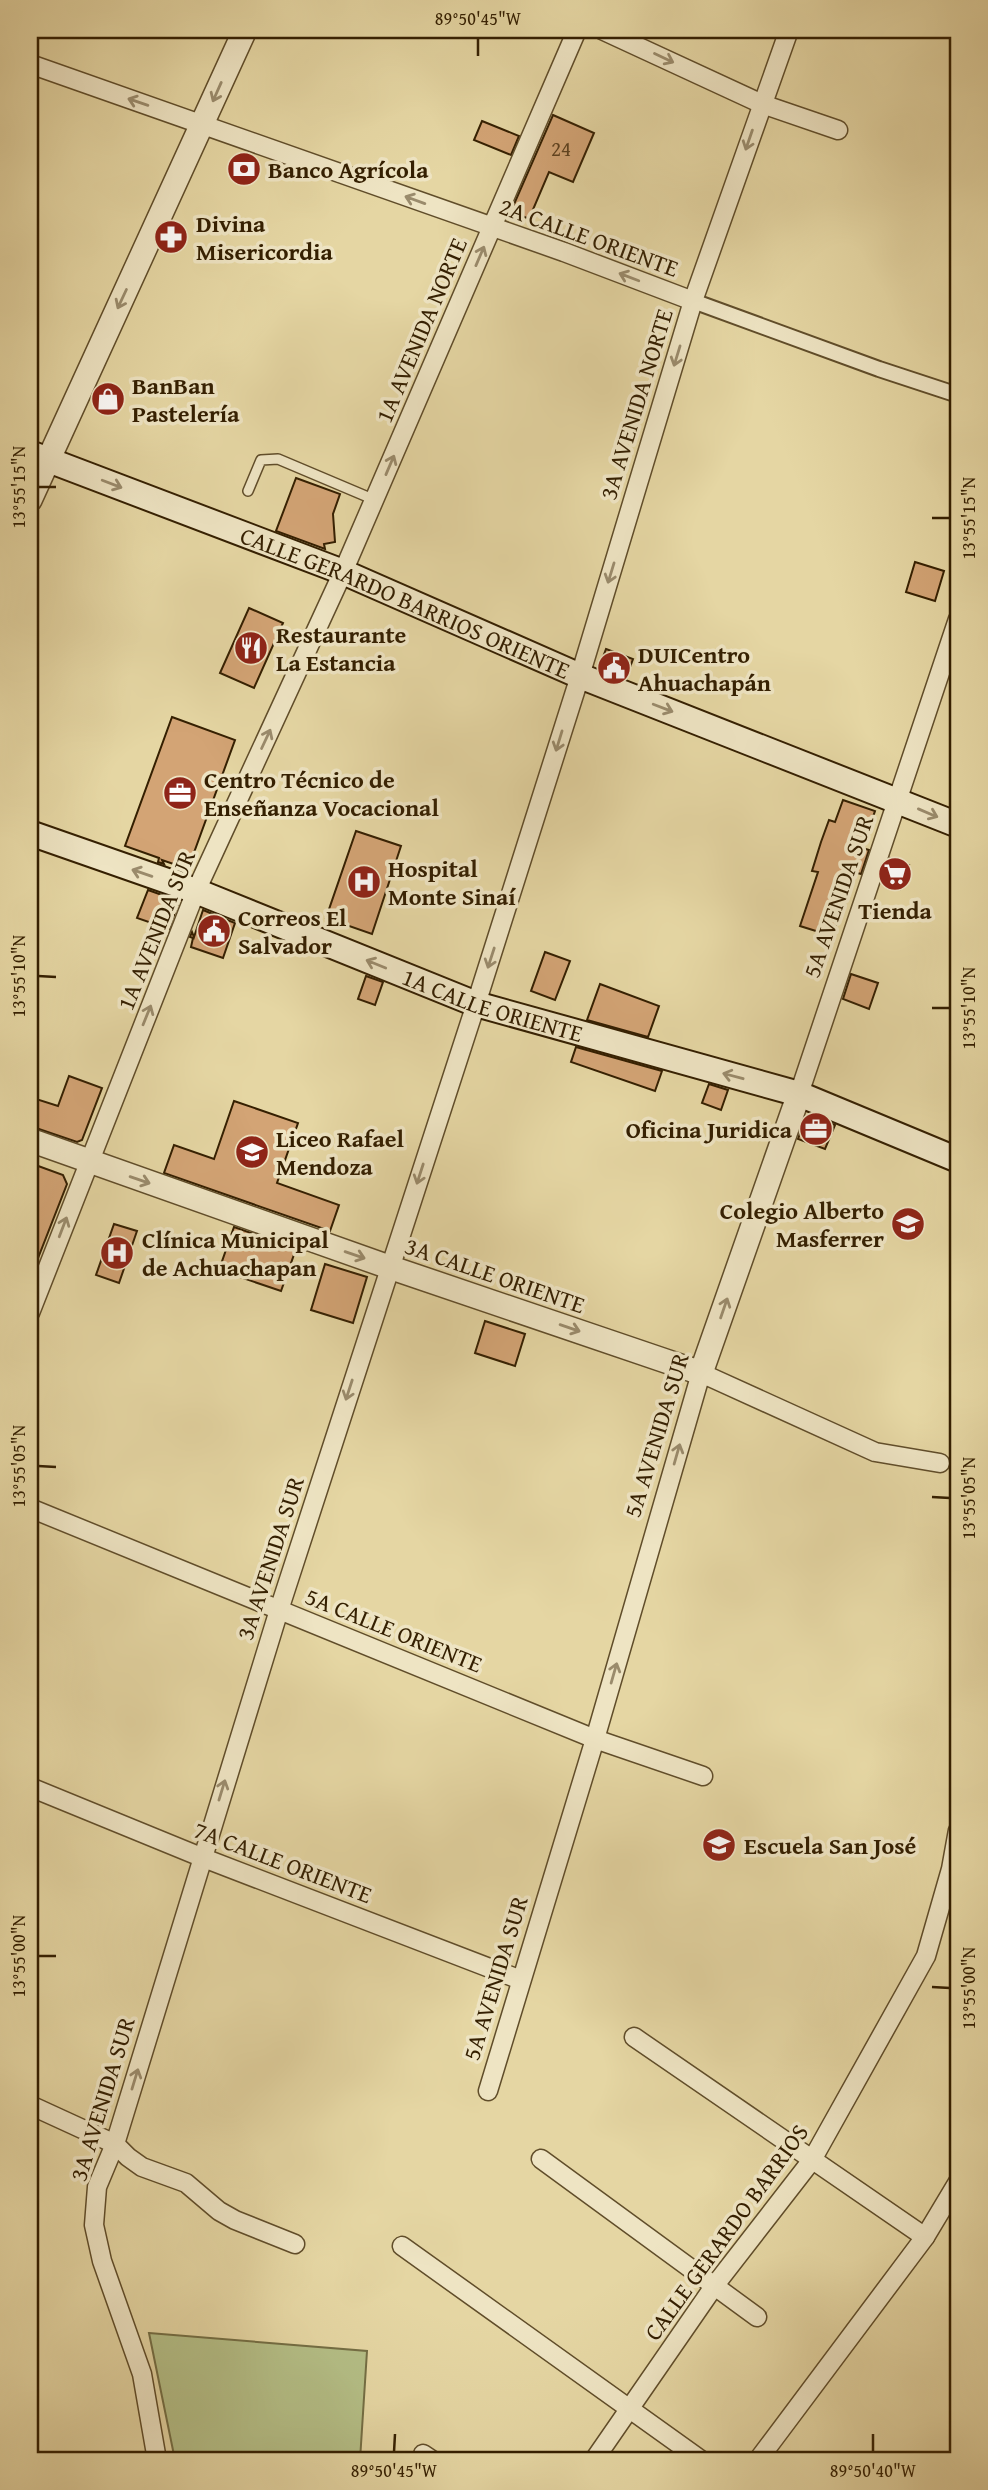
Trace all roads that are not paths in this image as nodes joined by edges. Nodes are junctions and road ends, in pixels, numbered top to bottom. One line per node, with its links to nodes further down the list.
1 (245, 30): 7 (street, one-way to 7)
2 (577, 30): 9 (street, 1A AVENIDA NORTE)
3 (602, 30): 6 (street, one-way to 6)
4 (789, 30): 6 (street, 3A AVENIDA NORTE)
5 (30, 64): 7 (street, 2A CALLE ORIENTE, one-way to 5)
6 (762, 104): 8 (street); 10 (street, 3A AVENIDA NORTE, one-way to 10)
7 (203, 124): 9 (street, 2A CALLE ORIENTE, one-way to 7); 12 (street, one-way to 12)
8 (838, 130)
9 (492, 228): 10 (street, 2A CALLE ORIENTE, one-way to 9); 15 (street, 1A AVENIDA NORTE, one-way to 9)
10 (693, 301): 11 (street, 2A CALLE ORIENTE); 18 (street, 3A AVENIDA NORTE, one-way to 18)
11 (958, 395)
12 (39, 456): 14 (street); 16 (main road, CALLE GERARDO BARRIOS ORIENTE, one-way to 16)
13 (248, 491): 15 (lane)
14 (30, 500)
15 (375, 500): 16 (street, 1A AVENIDA NORTE)
16 (343, 572): 18 (main road, CALLE GERARDO BARRIOS ORIENTE); 22 (street, 1A AVENIDA SUR, one-way to 16)
17 (958, 619): 19 (street, 5A AVENIDA SUR)
18 (580, 676): 19 (main road, CALLE GERARDO BARRIOS ORIENTE, one-way to 19); 23 (street, 3A AVENIDA SUR, one-way to 23)
19 (898, 800): 20 (main road, CALLE GERARDO BARRIOS ORIENTE, one-way to 20); 24 (street, 5A AVENIDA SUR)
20 (958, 825)
21 (30, 834): 22 (main road, 1A CALLE ORIENTE, one-way to 21)
22 (196, 891): 23 (main road, 1A CALLE ORIENTE, one-way to 22); 27 (street, 1A AVENIDA SUR, one-way to 22)
23 (476, 1004): 24 (main road, 1A CALLE ORIENTE, one-way to 23); 28 (street, 3A AVENIDA SUR, one-way to 28)
24 (799, 1094): 26 (main road, 1A CALLE ORIENTE); 30 (street, 5A AVENIDA SUR, one-way to 24)
25 (30, 1140): 27 (street, 3A CALLE ORIENTE)
26 (958, 1160)
27 (89, 1162): 28 (street, 3A CALLE ORIENTE, one-way to 28); 29 (street, 1A AVENIDA SUR, one-way to 27)
28 (389, 1267): 30 (street, 3A CALLE ORIENTE, one-way to 30); 33 (street, 3A AVENIDA SUR, one-way to 33)
29 (30, 1314)
30 (701, 1373): 31 (street, 3A CALLE ORIENTE); 34 (street, 5A AVENIDA SUR, one-way to 30)
31 (940, 1463)
32 (30, 1508): 33 (street, 5A CALLE ORIENTE)
33 (279, 1610): 34 (street, 5A CALLE ORIENTE); 38 (street, 3A AVENIDA SUR, one-way to 33)
34 (595, 1739): 35 (street, 5A CALLE ORIENTE); 39 (street, 5A AVENIDA SUR)
35 (703, 1776)
36 (30, 1787): 38 (street, 7A CALLE ORIENTE)
37 (958, 1830): 45 (street, CALLE GERARDO BARRIOS)
38 (201, 1857): 39 (street, 7A CALLE ORIENTE); 43 (street, 3A AVENIDA SUR, one-way to 38)
39 (521, 1980): 41 (street, 5A AVENIDA SUR)
40 (634, 2037): 45 (street)
41 (488, 2091)
42 (30, 2105): 43 (street)
43 (115, 2144): 48 (street); 53 (street, 3A AVENIDA SUR)
44 (541, 2159): 50 (street)
45 (812, 2160): 47 (street); 50 (street, CALLE GERARDO BARRIOS)
46 (958, 2182): 47 (street)
47 (925, 2237): 56 (street)
48 (295, 2244)
49 (402, 2246): 52 (street)
50 (715, 2286): 51 (street); 52 (street, CALLE GERARDO BARRIOS)
51 (757, 2317)
52 (629, 2410): 54 (street, CALLE GERARDO BARRIOS); 55 (street)
53 (157, 2460)
54 (594, 2460)
55 (701, 2460)
56 (758, 2460)

